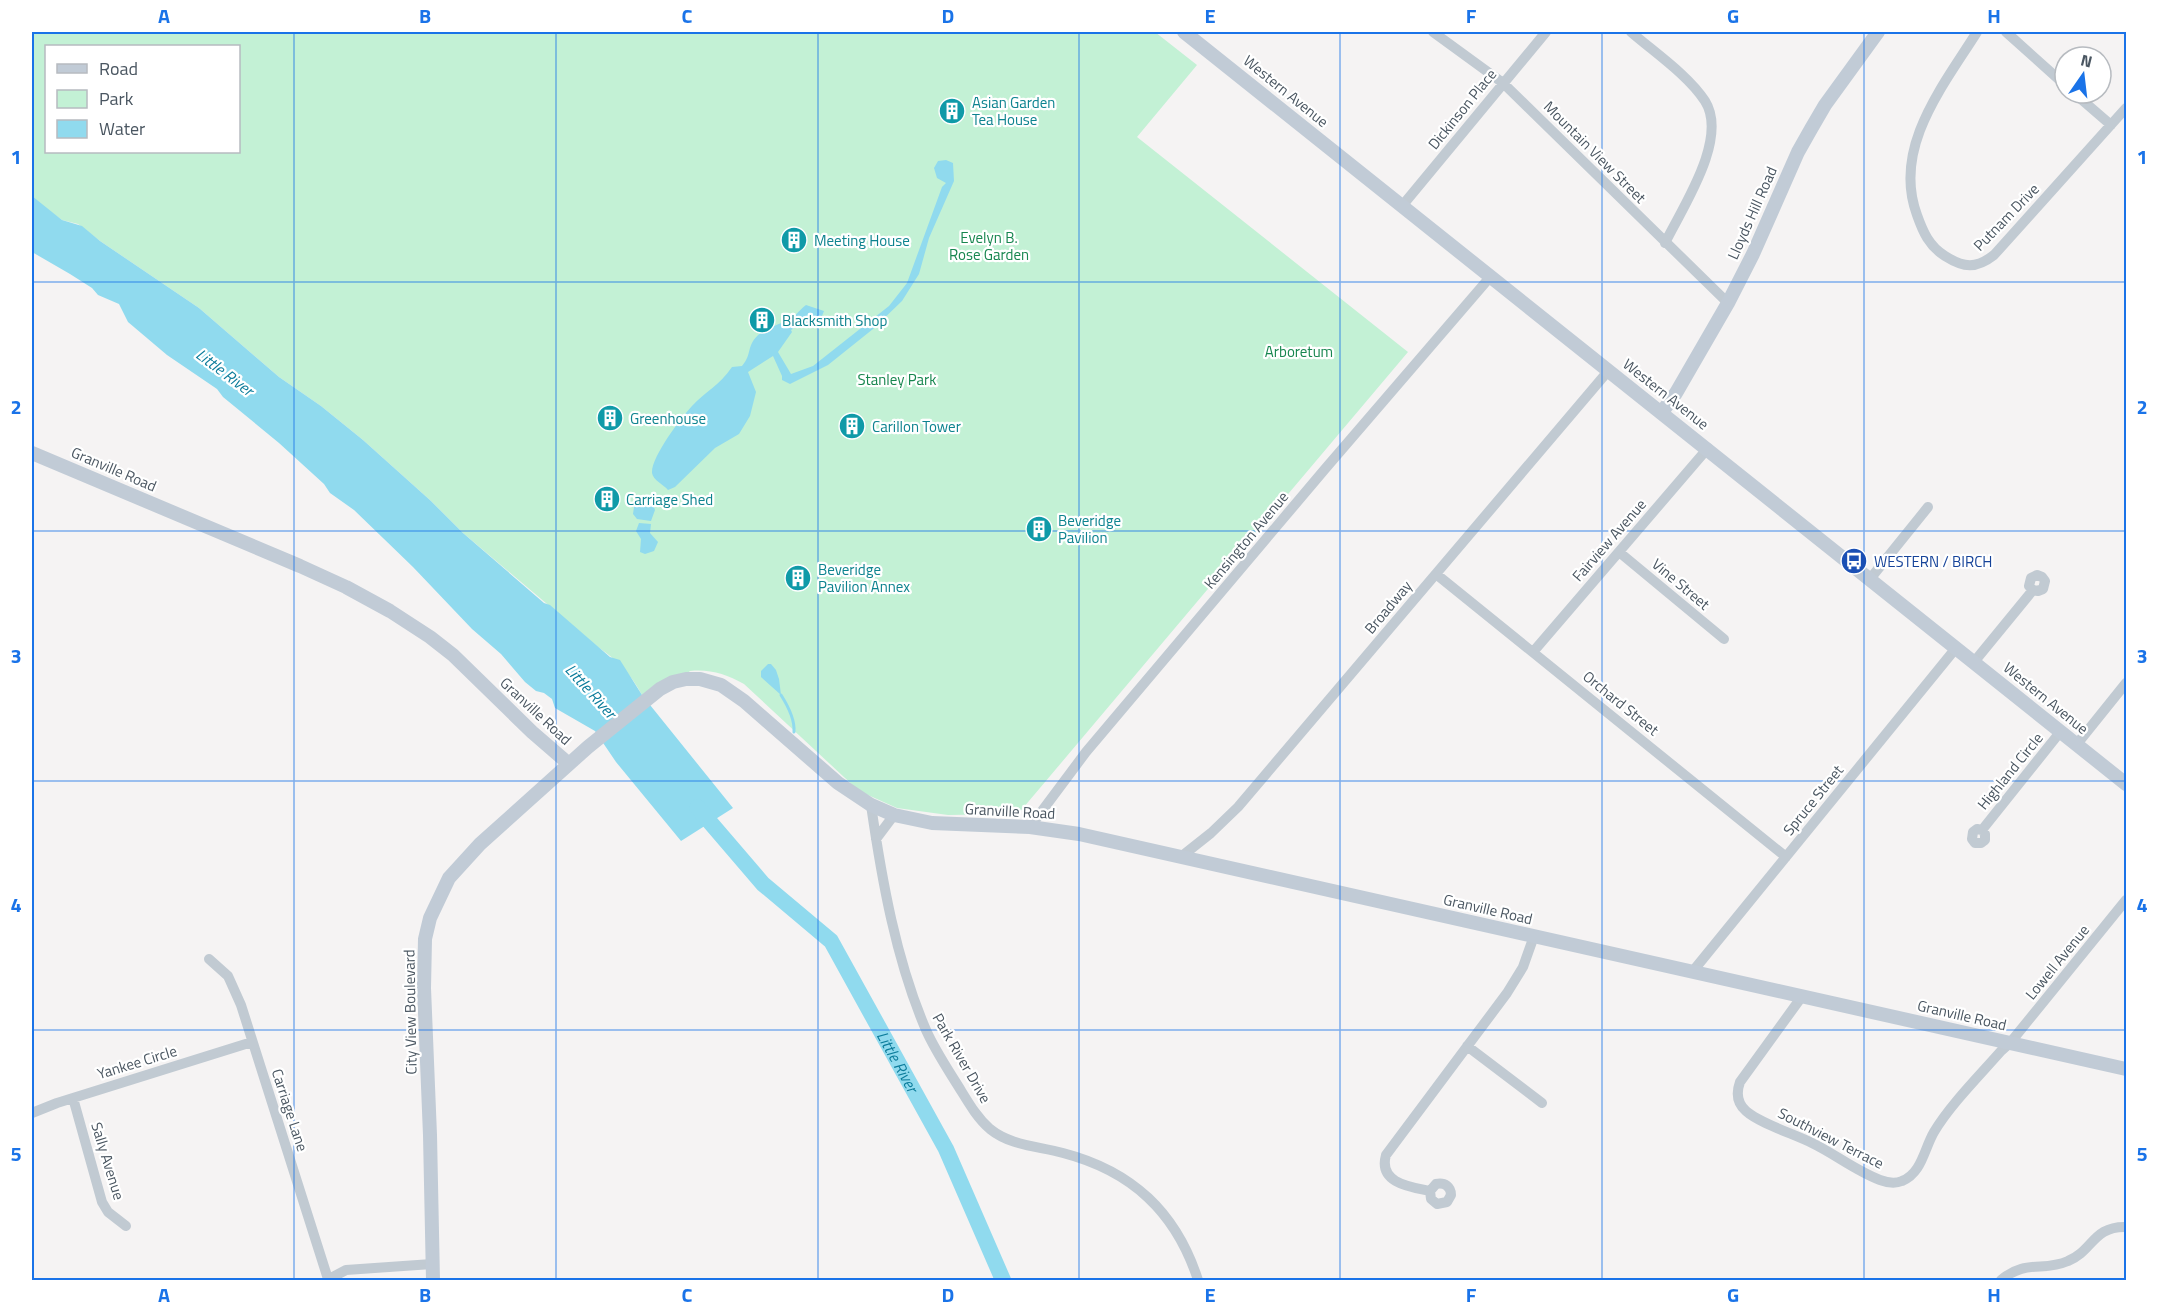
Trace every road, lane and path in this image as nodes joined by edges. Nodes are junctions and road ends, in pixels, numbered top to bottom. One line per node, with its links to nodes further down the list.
1 (1184, 32): 13 (street, Western Avenue)
2 (1433, 32): 9 (street, Mountain View Street)
3 (1546, 32): 9 (street, Dickinson Place)
4 (1631, 32): 14 (street)
5 (1878, 32): 16 (street, Lloyds Hill Road)
6 (1977, 32): 12 (street, Putnam Drive)
7 (2006, 32): 8 (street)
8 (2053, 74)
9 (1503, 83): 13 (street, Dickinson Place); 14 (street, Mountain View Street)
10 (2087, 105): 12 (street)
11 (2127, 108): 12 (street, Putnam Drive)
12 (2111, 126)
13 (1402, 206): 15 (street, Western Avenue)
14 (1665, 243): 16 (street, Mountain View Street)
15 (1491, 276): 17 (street, Western Avenue); 37 (street, Kensington Avenue)
16 (1728, 303): 18 (street, Lloyds Hill Road)
17 (1609, 370): 18 (street, Western Avenue); 23 (street, Broadway)
18 (1662, 412): 19 (street, Western Avenue)
19 (1708, 448): 22 (street, Fairview Avenue); 24 (street, Western Avenue)
20 (32, 453): 33 (street, Granville Road)
21 (1928, 507): 24 (street)
22 (1619, 552): 26 (street, Vine Street); 28 (street, Fairview Avenue)
23 (1436, 574): 28 (street, Orchard Street); 40 (street, Broadway)
24 (1870, 579): 27 (street, Western Avenue)
25 (2032, 590): 29 (street)
26 (1724, 639)
27 (1956, 648): 29 (street, Western Avenue); 41 (street, Spruce Street)
28 (1533, 652): 41 (street, Orchard Street)
29 (1974, 662): 31 (street, Western Avenue)
30 (2127, 683): 32 (street)
31 (2061, 731): 32 (street, Western Avenue); 38 (street, Highland Circle)
32 (2078, 744): 34 (street, Western Avenue)
33 (569, 764): 35 (street, Granville Road); 57 (street, City View Boulevard)
34 (2127, 784)
35 (871, 805): 36 (street, Granville Road); 39 (street, Park River Drive)
36 (894, 815): 37 (street, Granville Road); 39 (street)
37 (1030, 827): 40 (street, Granville Road)
38 (1982, 830)
39 (876, 839): 60 (street, Park River Drive)
40 (1182, 856): 43 (street, Granville Road)
41 (1786, 857): 45 (street, Spruce Street)
42 (2127, 900): 48 (street, Lowell Avenue)
43 (1534, 936): 45 (street, Granville Road); 49 (street)
44 (209, 959): 47 (street, Carriage Lane)
45 (1693, 971): 46 (street, Granville Road)
46 (1803, 995): 48 (street, Granville Road); 48 (street, Southview Terrace)
47 (252, 1042): 51 (street, Yankee Circle); 58 (street, Carriage Lane)
48 (2010, 1043): 50 (street, Granville Road)
49 (1467, 1046): 52 (street); 54 (street)
50 (2127, 1069)
51 (74, 1098): 53 (street, Yankee Circle); 55 (street, Sally Avenue)
52 (1542, 1103)
53 (32, 1113)
54 (1430, 1191)
55 (126, 1226)
56 (2127, 1227): 61 (street)
57 (432, 1264): 58 (street); 59 (street, City View Boulevard)
58 (328, 1280)
59 (433, 1281)
60 (1198, 1281)
61 (2001, 1281)

